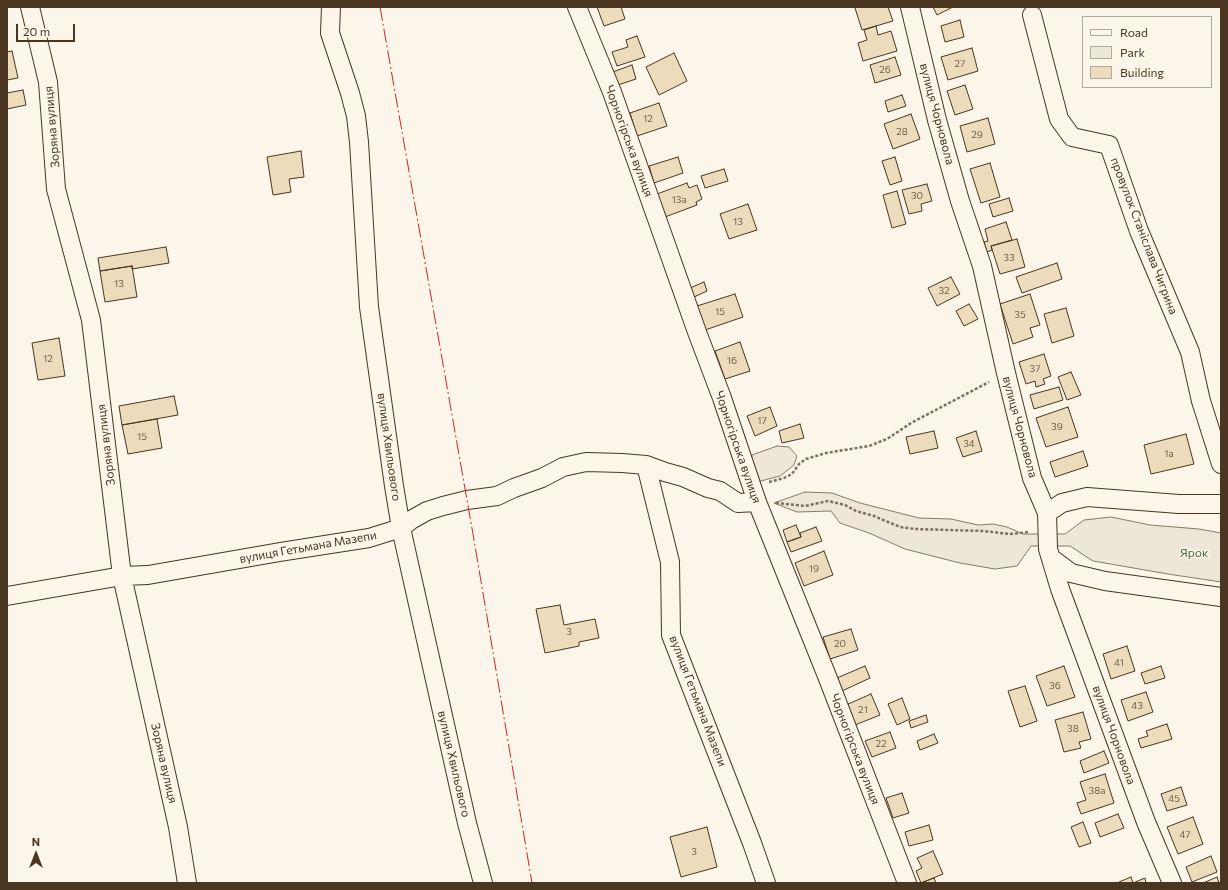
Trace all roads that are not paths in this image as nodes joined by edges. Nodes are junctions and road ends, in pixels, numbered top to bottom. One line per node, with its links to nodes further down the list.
1 (30, 7): 12 (street, Зоряна вулиця)
2 (331, 7): 10 (street, вулиця Хвильового)
3 (577, 7): 8 (street, Чорногірська вулиця)
4 (910, 7): 11 (street, вулиця Чорновола)
5 (1032, 15): 6 (street, провулок Станіслава Чигрина)
6 (1221, 464)
7 (646, 466): 8 (street, вулиця Гетьмана Мазепи); 10 (street, вулиця Гетьмана Мазепи); 17 (street, вулиця Гетьмана Мазепи)
8 (754, 494): 18 (street, Чорногірська вулиця)
9 (1221, 504): 11 (street)
10 (401, 528): 12 (street, вулиця Гетьмана Мазепи); 16 (street, вулиця Хвильового)
11 (1048, 536): 14 (street); 19 (street, вулиця Чорновола)
12 (122, 576): 13 (street, вулиця Гетьмана Мазепи); 15 (street, Зоряна вулиця)
13 (7, 596)
14 (1221, 597)
15 (187, 883)
16 (482, 883)
17 (766, 883)
18 (908, 883)
19 (1172, 883)

